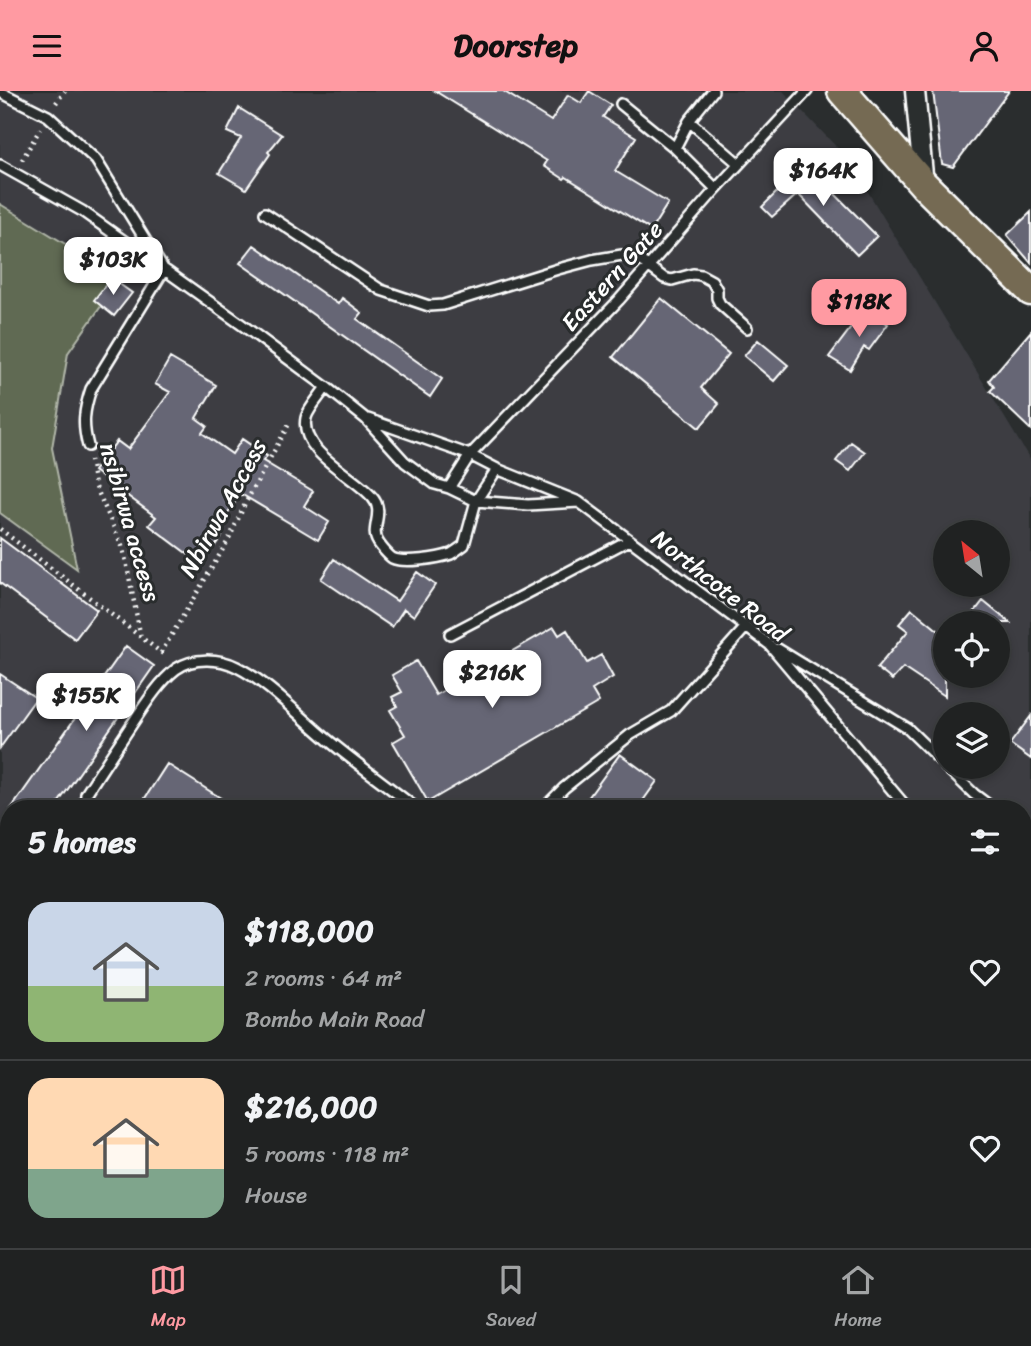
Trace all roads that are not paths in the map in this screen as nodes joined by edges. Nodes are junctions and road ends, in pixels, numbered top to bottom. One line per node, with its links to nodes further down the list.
1 (713, 91): 7 (lane)
2 (807, 91): 10 (lane, Eastern Gate)
3 (842, 91): 11 (main road)
4 (915, 91): 11 (street)
5 (0, 92): 15 (lane)
6 (621, 104): 8 (lane)
7 (690, 121): 8 (lane); 10 (lane)
8 (675, 148): 12 (lane)
9 (0, 165): 15 (lane, Northcote Road)
10 (739, 165): 12 (lane, Eastern Gate)
11 (924, 185): 16 (main road)
12 (716, 189): 14 (lane, Eastern Gate)
13 (265, 213): 14 (lane)
14 (648, 266): 17 (lane); 21 (lane, Eastern Gate)
15 (164, 270): 18 (lane, Northcote Road); 20 (lane, nsibirwa access)
16 (1031, 291)
17 (747, 328)
18 (326, 387): 19 (lane, Northcote Road); 24 (lane)
19 (366, 419): 21 (lane, Northcote Road); 23 (lane, Northcote Road)
20 (88, 446)
21 (470, 455): 22 (lane, Northcote Road); 23 (lane, Eastern Gate)
22 (497, 469): 24 (lane); 25 (lane, Northcote Road)
23 (449, 488): 24 (lane, Northcote Road)
24 (477, 501): 25 (lane, Northcote Road)
25 (579, 502): 26 (lane, Northcote Road)
26 (629, 540): 27 (lane, Northcote Road); 28 (lane)
27 (746, 627): 29 (lane, Northcote Road); 35 (lane)
28 (450, 635)
29 (770, 645): 30 (lane); 36 (lane, Northcote Road)
30 (933, 753)
31 (959, 779): 32 (lane)
32 (974, 794): 37 (lane); 38 (lane)
33 (86, 800): 34 (lane)
34 (405, 800)
35 (552, 800)
36 (900, 800)
37 (977, 800)
38 (982, 800)

